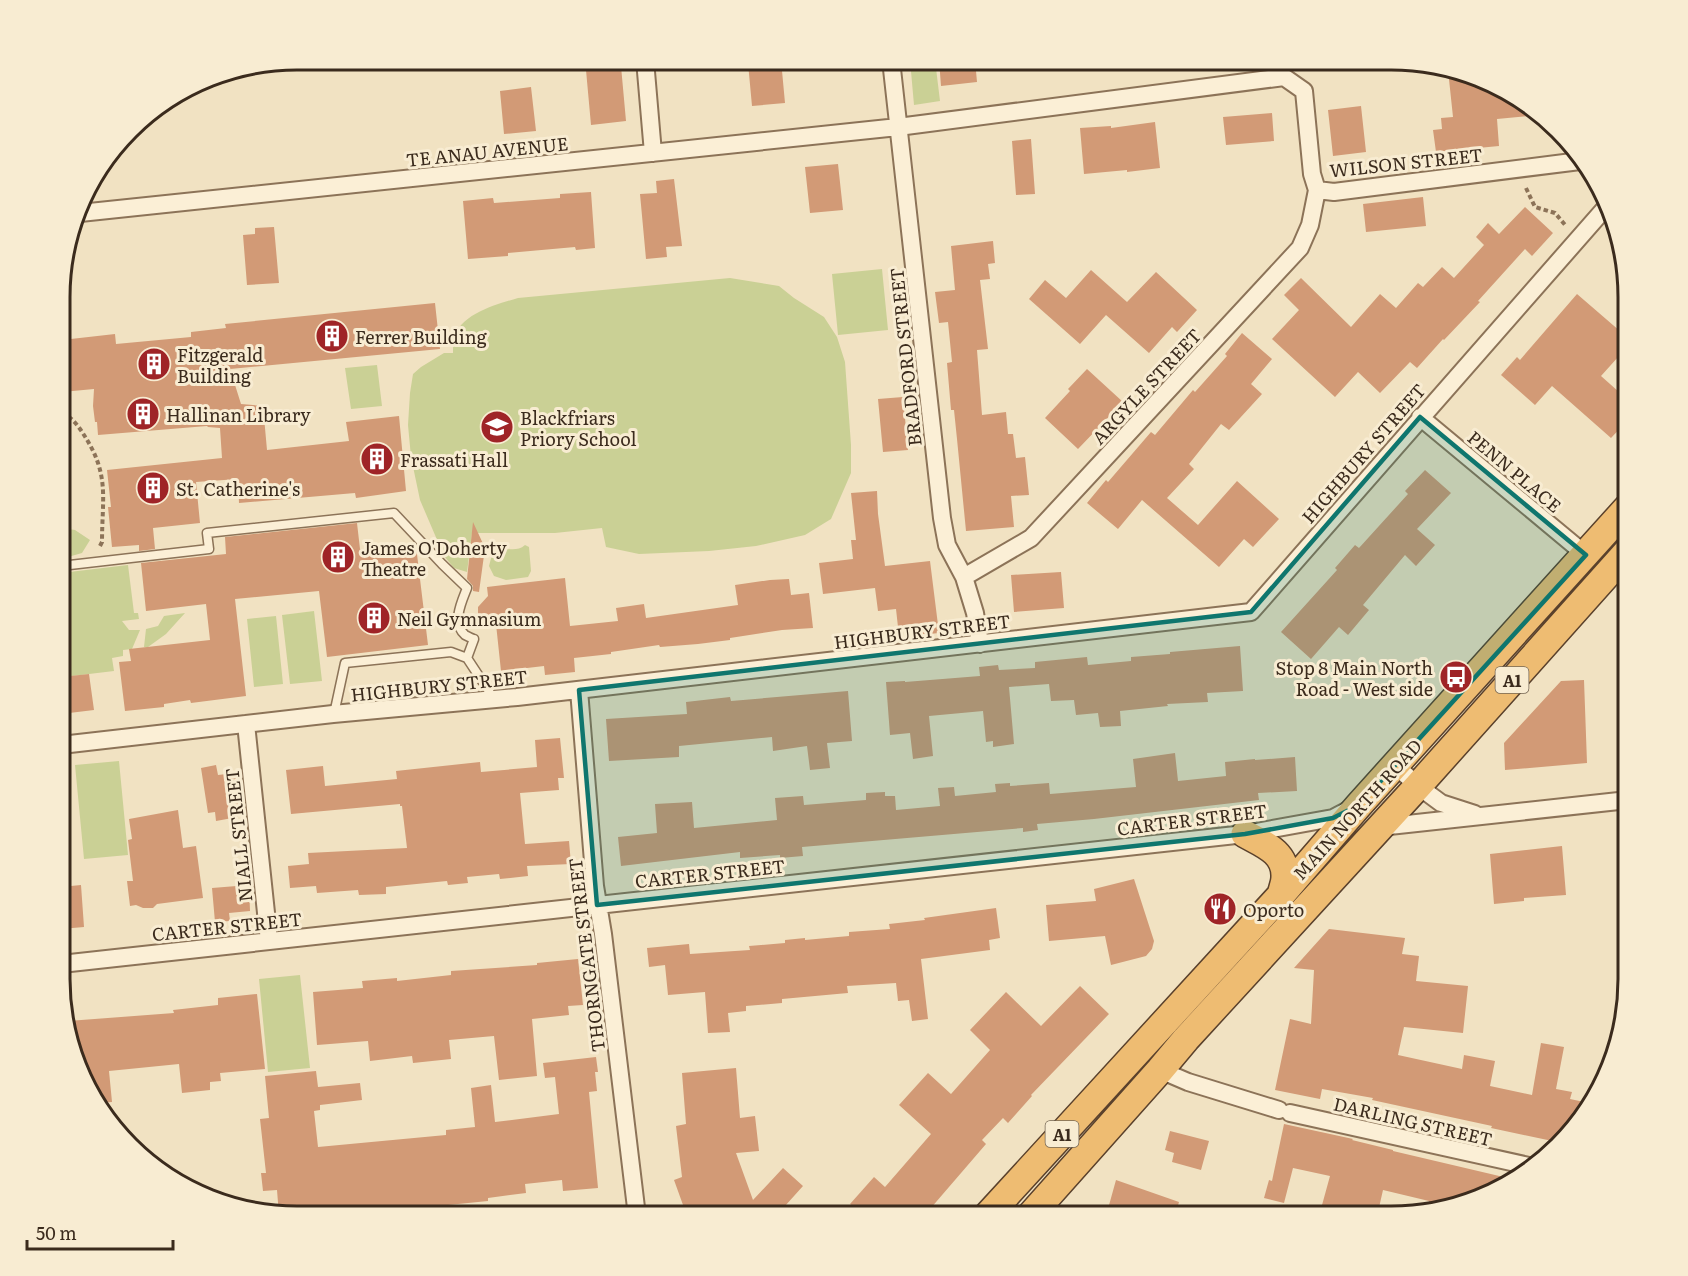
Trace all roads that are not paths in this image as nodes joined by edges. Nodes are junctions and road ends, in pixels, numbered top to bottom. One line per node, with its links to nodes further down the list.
1 (646, 70): 4 (street)
2 (892, 70): 3 (street, BRADFORD STREET)
3 (898, 127): 4 (street, TE ANAU AVENUE); 6 (street, WILSON STREET); 15 (street, BRADFORD STREET)
4 (653, 153): 7 (street, TE ANAU AVENUE)
5 (1573, 162): 6 (street, WILSON STREET)
6 (1317, 190): 15 (street, ARGYLE STREET)
7 (88, 212)
8 (1601, 213): 9 (street, HIGHBURY STREET)
9 (1420, 417): 11 (street, PENN PLACE); 16 (street, HIGHBURY STREET)
10 (1618, 518): 11 (highway, MAIN NORTH ROAD / A1)
11 (1586, 555): 14 (highway); 23 (highway, MAIN NORTH ROAD / A1)
12 (1618, 562): 14 (highway, MAIN NORTH ROAD / A1)
13 (71, 565): 17 (lane)
14 (1607, 575): 24 (highway, MAIN NORTH ROAD / A1)
15 (964, 577): 16 (street, BRADFORD STREET)
16 (980, 644): 18 (street, HIGHBURY STREET)
17 (467, 658): 19 (lane); 20 (lane)
18 (579, 690): 19 (street, HIGHBURY STREET); 31 (street, THORNGATE STREET)
19 (494, 699): 20 (street, HIGHBURY STREET)
20 (333, 714): 21 (street, HIGHBURY STREET)
21 (246, 724): 22 (street, HIGHBURY STREET); 32 (street, NIALL STREET)
22 (71, 744)
23 (1395, 765): 24 (street); 26 (highway, MAIN NORTH ROAD / A1)
24 (1418, 786): 27 (street); 28 (highway, MAIN NORTH ROAD / A1)
25 (1618, 801): 27 (street)
26 (1359, 805): 29 (street, CARTER STREET); 30 (highway, MAIN NORTH ROAD / A1)
27 (1481, 816): 28 (street)
28 (1379, 827): 35 (highway, MAIN NORTH ROAD / A1)
29 (1245, 834): 30 (highway); 31 (street, CARTER STREET)
30 (1281, 895): 34 (highway, MAIN NORTH ROAD / A1)
31 (597, 905): 32 (street, CARTER STREET); 37 (street, THORNGATE STREET)
32 (269, 941): 33 (street, CARTER STREET)
33 (71, 962)
34 (1137, 1052): 35 (highway); 38 (highway, MAIN NORTH ROAD / A1)
35 (1160, 1070): 36 (street, DARLING STREET); 39 (highway, MAIN NORTH ROAD / A1)
36 (1521, 1164)
37 (636, 1206)
38 (996, 1206)
39 (1039, 1206)

